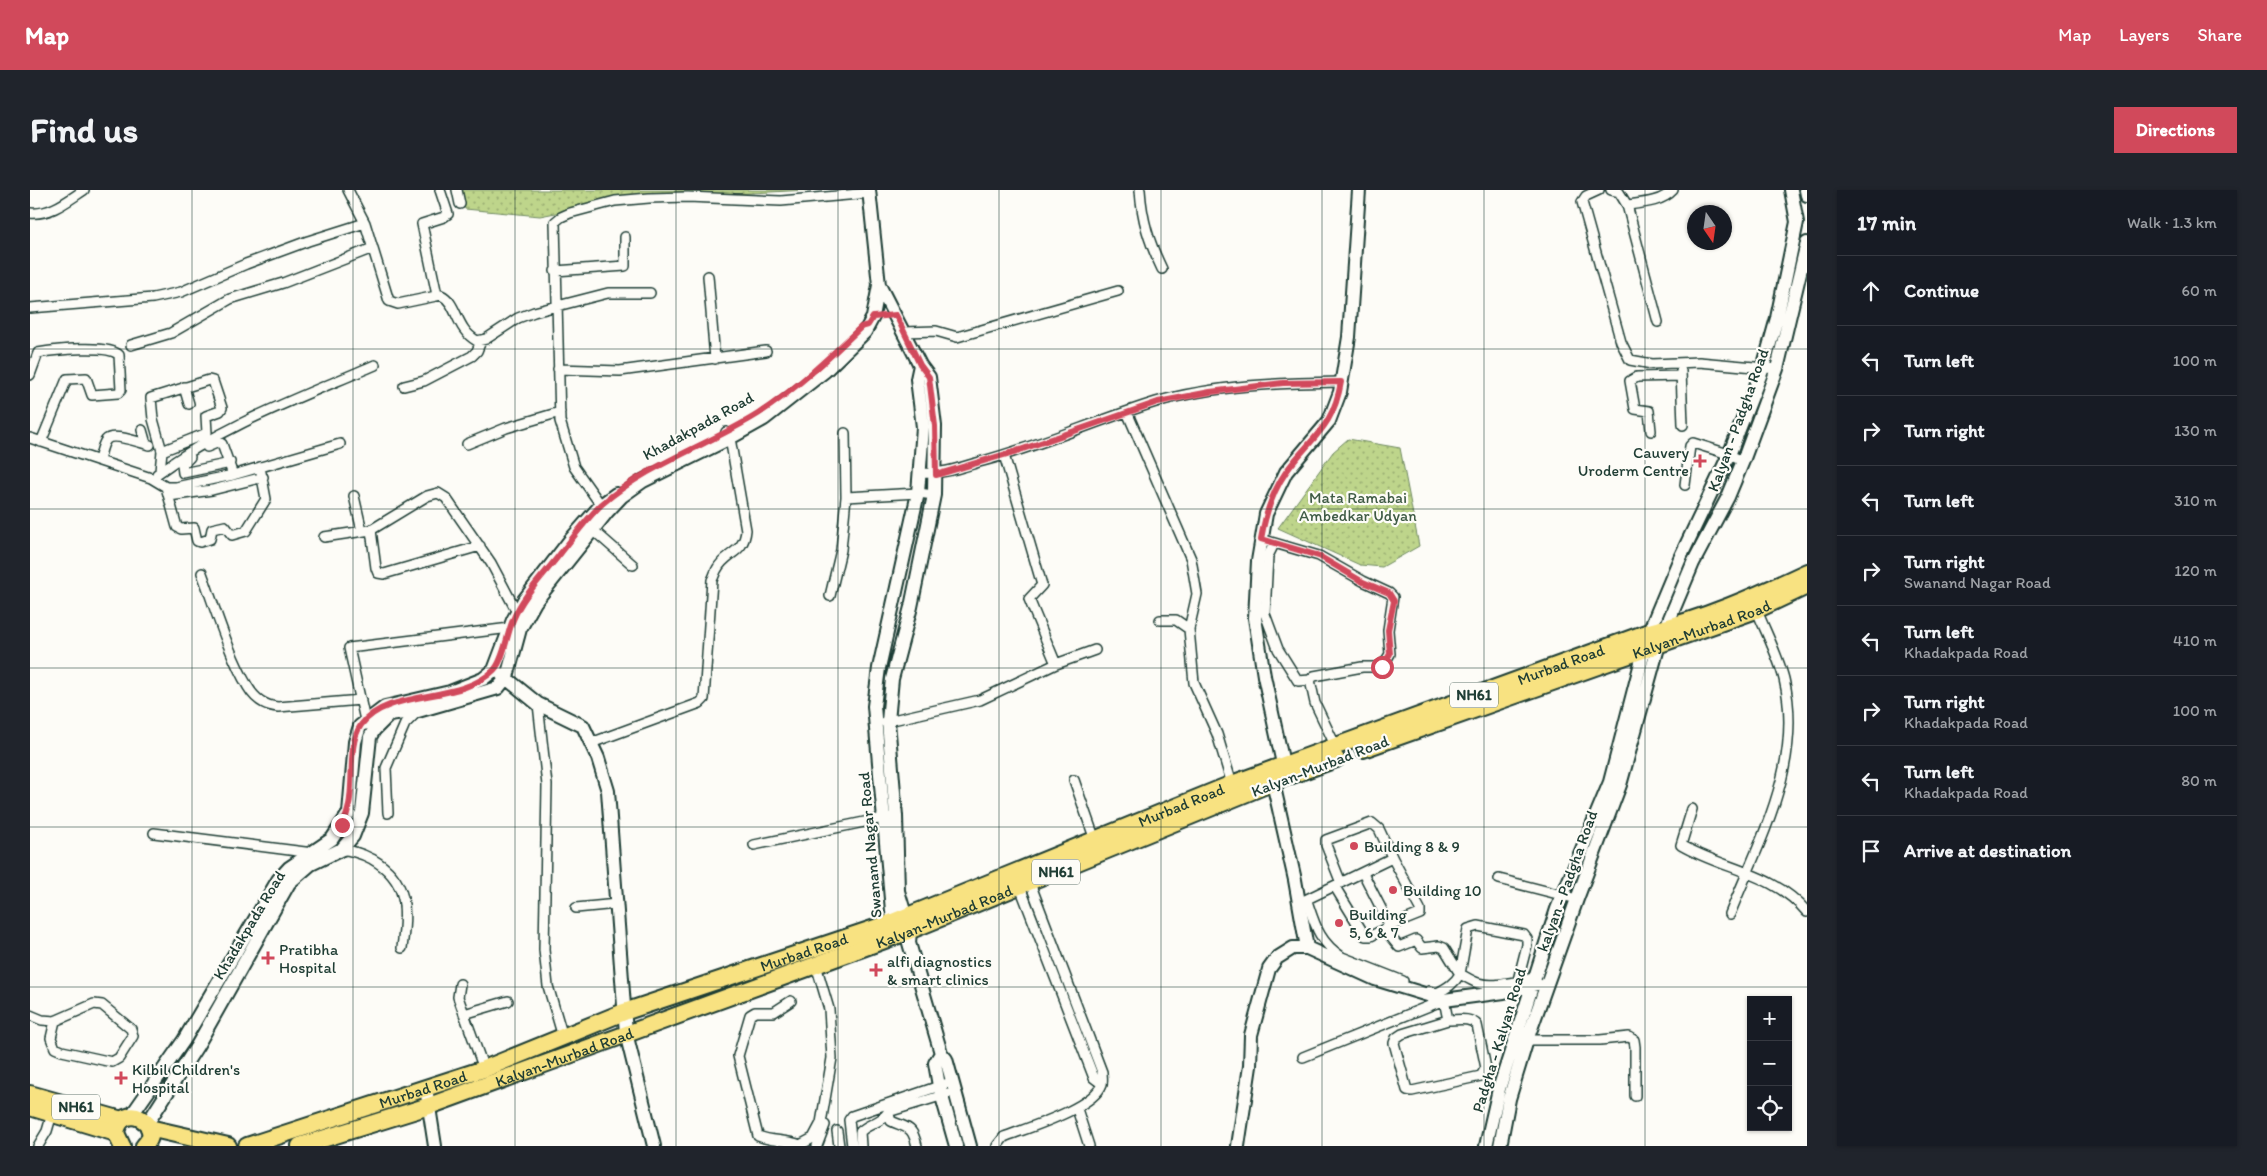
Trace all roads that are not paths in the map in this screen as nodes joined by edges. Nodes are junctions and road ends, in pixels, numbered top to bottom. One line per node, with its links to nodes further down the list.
1 (84, 190): 16 (street)
2 (348, 190): 18 (street)
3 (440, 190): 28 (street)
4 (457, 190): 14 (street)
5 (1140, 190): 22 (street)
6 (1360, 190): 48 (main road)
7 (1599, 190): 39 (street)
8 (1611, 190): 15 (street)
9 (1673, 190): 15 (street)
10 (1791, 190): 17 (main road, Kalyan - Padgha Road)
11 (1806, 190): 13 (main road)
12 (870, 191): 23 (street); 25 (main road, Swanand Nagar Road)
13 (1807, 195)
14 (460, 204)
15 (1627, 204): 33 (street)
16 (30, 213)
17 (1802, 222): 42 (main road, Kalyan - Padgha Road)
18 (365, 223): 21 (street); 30 (street)
19 (625, 236): 23 (street)
20 (1807, 243): 44 (main road, Kalyan - Padgha Road)
21 (373, 248): 28 (street); 36 (street)
22 (1162, 269)
23 (555, 271): 29 (street)
24 (708, 276): 38 (street)
25 (879, 284): 31 (main road, Swanand Nagar Road); 32 (main road)
26 (1118, 290): 34 (street)
27 (650, 293): 29 (street)
28 (437, 295): 35 (street)
29 (556, 306): 35 (street); 43 (street)
30 (30, 308)
31 (896, 315): 32 (main road); 34 (main road, Swanand Nagar Road)
32 (870, 321): 59 (main road, Khadakpada Road)
33 (1658, 322)
34 (904, 332): 54 (main road, Swanand Nagar Road)
35 (481, 341): 49 (street)
36 (132, 345)
37 (766, 351): 38 (street)
38 (715, 359): 43 (street)
39 (1630, 360): 40 (street); 47 (street)
40 (1681, 363): 42 (street); 46 (street)
41 (376, 366): 71 (street)
42 (1763, 368): 44 (street); 65 (main road, Kalyan - Padgha Road)
43 (558, 369): 52 (street)
44 (1777, 369): 68 (main road, Kalyan - Padgha Road)
45 (30, 375): 61 (street)
46 (1682, 376): 47 (street); 55 (street)
47 (1633, 378): 57 (street)
48 (1341, 382): 53 (street); 90 (main road)
49 (404, 386)
50 (184, 387): 51 (street); 64 (street); 64 (street)
51 (189, 404)
52 (560, 412): 63 (street); 86 (street)
53 (1128, 412): 66 (street); 106 (street)
54 (929, 426): 73 (main road, Swanand Nagar Road); 75 (main road, Swanand Nagar Road)
55 (1683, 426)
56 (142, 430): 67 (street)
57 (1651, 431)
58 (844, 433): 84 (street)
59 (728, 435): 86 (main road, Khadakpada Road); 125 (street)
60 (30, 438): 61 (street)
61 (41, 442): 67 (street)
62 (340, 444): 70 (street)
63 (467, 444)
64 (162, 451): 71 (street)
65 (1729, 454): 68 (street); 78 (street); 94 (main road, Kalyan - Padgha Road)
66 (1004, 455): 75 (street); 110 (street)
67 (99, 460): 77 (street)
68 (1744, 461): 95 (main road, Kalyan - Padgha Road)
69 (230, 462): 72 (street); 72 (street); 74 (street)
70 (260, 467): 74 (street); 76 (street)
71 (160, 471): 77 (street)
72 (183, 473): 80 (street)
73 (920, 473): 75 (street); 81 (main road, Swanand Nagar Road)
74 (238, 474): 79 (street); 80 (street)
75 (936, 475): 82 (main road, Swanand Nagar Road)
76 (263, 477): 79 (street); 80 (street)
77 (151, 478): 80 (street)
78 (1684, 485)
79 (244, 487): 80 (street)
80 (177, 491): 85 (street)
81 (918, 494): 82 (street); 84 (street); 113 (main road, Swanand Nagar Road)
82 (934, 495): 114 (main road, Swanand Nagar Road)
83 (354, 496): 88 (street)
84 (846, 498): 100 (street)
85 (180, 504)
86 (604, 509): 87 (main road, Khadakpada Road); 93 (main road, Khadakpada Road)
87 (592, 529): 93 (main road, Khadakpada Road); 96 (street)
88 (366, 531): 89 (street); 92 (street); 92 (street)
89 (324, 537)
90 (1261, 539): 91 (street); 127 (main road)
91 (1274, 544): 115 (street); 115 (street)
92 (480, 546): 102 (street)
93 (565, 556): 102 (main road, Khadakpada Road)
94 (1680, 558): 95 (main road); 107 (main road, Kalyan - Padgha Road)
95 (1693, 563): 105 (main road, Kalyan - Padgha Road)
96 (633, 565)
97 (1807, 572): 101 (highway, NH61)
98 (202, 573): 118 (street)
99 (1807, 586): 101 (highway, Kalyan-Murbad Road / NH61)
100 (830, 596)
101 (1754, 604): 105 (highway, NH61); 107 (highway, Kalyan-Murbad Road / NH61); 143 (street)
102 (521, 615): 104 (main road, Khadakpada Road); 112 (main road, Khadakpada Road)
103 (1160, 620): 106 (street)
104 (510, 628): 111 (main road, Khadakpada Road); 118 (street)
105 (1666, 628): 107 (highway, Murbad Road / NH61)
106 (1189, 629): 130 (street)
107 (1654, 638): 108 (highway, Kalyan-Murbad Road / NH61); 121 (highway, Murbad Road / NH61); 129 (main road, kalyan - Padgha Road)
108 (1643, 649): 121 (highway, Kalyan-Murbad Road / NH61); 129 (main road)
109 (1094, 650): 110 (street)
110 (1056, 664): 123 (street)
111 (494, 670): 112 (main road); 116 (main road)
112 (506, 677): 116 (main road); 119 (main road)
113 (878, 677): 114 (main road); 123 (main road, Swanand Nagar Road)
114 (892, 679): 123 (main road, Swanand Nagar Road)
115 (1310, 680): 126 (street)
116 (480, 686): 117 (main road); 120 (main road)
117 (423, 697): 120 (street); 122 (main road)
118 (361, 700): 122 (street)
119 (538, 704): 125 (main road); 175 (street)
120 (418, 711): 124 (main road); 132 (street)
121 (1437, 715): 126 (highway, Murbad Road / NH61); 127 (highway, Kalyan-Murbad Road / NH61)
122 (365, 721): 124 (street); 140 (main road, Khadakpada Road)
123 (882, 722): 133 (main road, Swanand Nagar Road)
124 (370, 737): 139 (main road, Khadakpada Road)
125 (591, 743): 150 (main road)
126 (1336, 747): 127 (highway, Murbad Road / NH61)
127 (1278, 773): 130 (highway, Murbad Road / NH61); 134 (highway, Kalyan-Murbad Road / NH61); 149 (main road)
128 (1074, 780): 136 (street)
129 (1615, 783): 137 (main road, kalyan - Padgha Road)
130 (1232, 784): 134 (highway, Murbad Road / NH61)
131 (1692, 809): 143 (street)
132 (388, 813)
133 (890, 817): 138 (street); 156 (main road, Swanand Nagar Road)
134 (1149, 826): 136 (highway, Murbad Road / NH61); 145 (highway, Kalyan-Murbad Road / NH61)
135 (154, 833): 140 (street)
136 (1095, 840): 156 (highway, Murbad Road / NH61)
137 (1593, 840): 147 (main road, Padgha - Kalyan Road); 148 (main road, kalyan - Padgha Road)
138 (754, 845)
139 (342, 849): 140 (street); 154 (main road, Khadakpada Road); 157 (street)
140 (313, 853): 154 (main road, Khadakpada Road)
141 (1393, 859): 142 (street); 146 (street); 155 (street)
142 (1363, 872): 146 (street); 155 (street)
143 (1747, 872): 152 (street); 153 (street)
144 (1499, 879): 147 (street)
145 (1024, 885): 156 (highway, Kalyan-Murbad Road / NH61); 187 (street)
146 (1338, 885): 149 (street); 155 (street)
147 (1564, 895): 148 (street); 162 (main road, Padgha - Kalyan Road)
148 (1576, 899): 163 (main road, kalyan - Padgha Road)
149 (1302, 901): 158 (main road); 160 (street)
150 (617, 904): 151 (street); 168 (main road)
151 (576, 908)
152 (1807, 912)
153 (1730, 914)
154 (260, 922): 174 (main road, Khadakpada Road); 177 (main road, Khadakpada Road)
155 (1388, 928): 160 (street)
156 (903, 929): 159 (highway, Kalyan-Murbad Road / NH61); 168 (highway, Murbad Road / NH61); 181 (main road, Swanand Nagar Road)
157 (402, 948)
158 (1307, 948): 167 (main road); 209 (main road)
159 (816, 964): 166 (street); 173 (highway, Kalyan-Murbad Road / NH61)
160 (1460, 974): 161 (street); 161 (street)
161 (1518, 980): 162 (street)
162 (1533, 981): 163 (main road); 167 (main road); 184 (main road, Padgha - Kalyan Road)
163 (1547, 982): 176 (main road, kalyan - Padgha Road)
164 (460, 984): 169 (street)
165 (508, 1000): 169 (street)
166 (791, 1000)
167 (1444, 1000): 171 (street); 178 (street)
168 (624, 1012): 173 (main road); 175 (highway, Murbad Road / NH61)
169 (464, 1014): 179 (street)
170 (30, 1015): 172 (street)
171 (1448, 1020): 171 (street)
172 (55, 1021): 172 (street)
173 (626, 1033): 185 (highway, Kalyan-Murbad Road / NH61); 199 (main road)
174 (186, 1035): 177 (main road); 192 (main road, Khadakpada Road)
175 (563, 1037): 179 (highway, Murbad Road / NH61)
176 (1527, 1040): 183 (street); 184 (main road, kalyan - Padgha Road)
177 (199, 1042): 193 (main road, Khadakpada Road)
178 (1303, 1057)
179 (484, 1069): 180 (highway, Murbad Road / NH61)
180 (426, 1088): 185 (main road); 196 (highway, Murbad Road / NH61)
181 (946, 1089): 189 (street); 202 (street); 205 (main road); 206 (main road)
182 (30, 1094): 192 (highway, NH61)
183 (1635, 1096)
184 (1503, 1097): 210 (main road, Padgha - Kalyan Road); 211 (main road, kalyan - Padgha Road)
185 (429, 1106): 197 (highway, Kalyan-Murbad Road / NH61); 198 (main road)
186 (30, 1107): 190 (highway, NH61)
187 (1077, 1109): 207 (street); 208 (street)
188 (830, 1110): 200 (street)
189 (888, 1112): 203 (street); 204 (street)
190 (52, 1114): 192 (highway, NH61); 194 (street)
191 (837, 1131): 201 (street)
192 (120, 1134): 193 (highway, NH61)
193 (150, 1137): 195 (highway, NH61)
194 (38, 1146)
195 (228, 1146)
196 (247, 1146)
197 (300, 1146)
198 (435, 1146)
199 (654, 1146)
200 (817, 1146)
201 (839, 1146)
202 (852, 1146)
203 (861, 1146)
204 (917, 1146)
205 (956, 1146)
206 (970, 1146)
207 (997, 1146)
208 (1089, 1146)
209 (1238, 1146)
210 (1486, 1146)
211 (1500, 1146)

